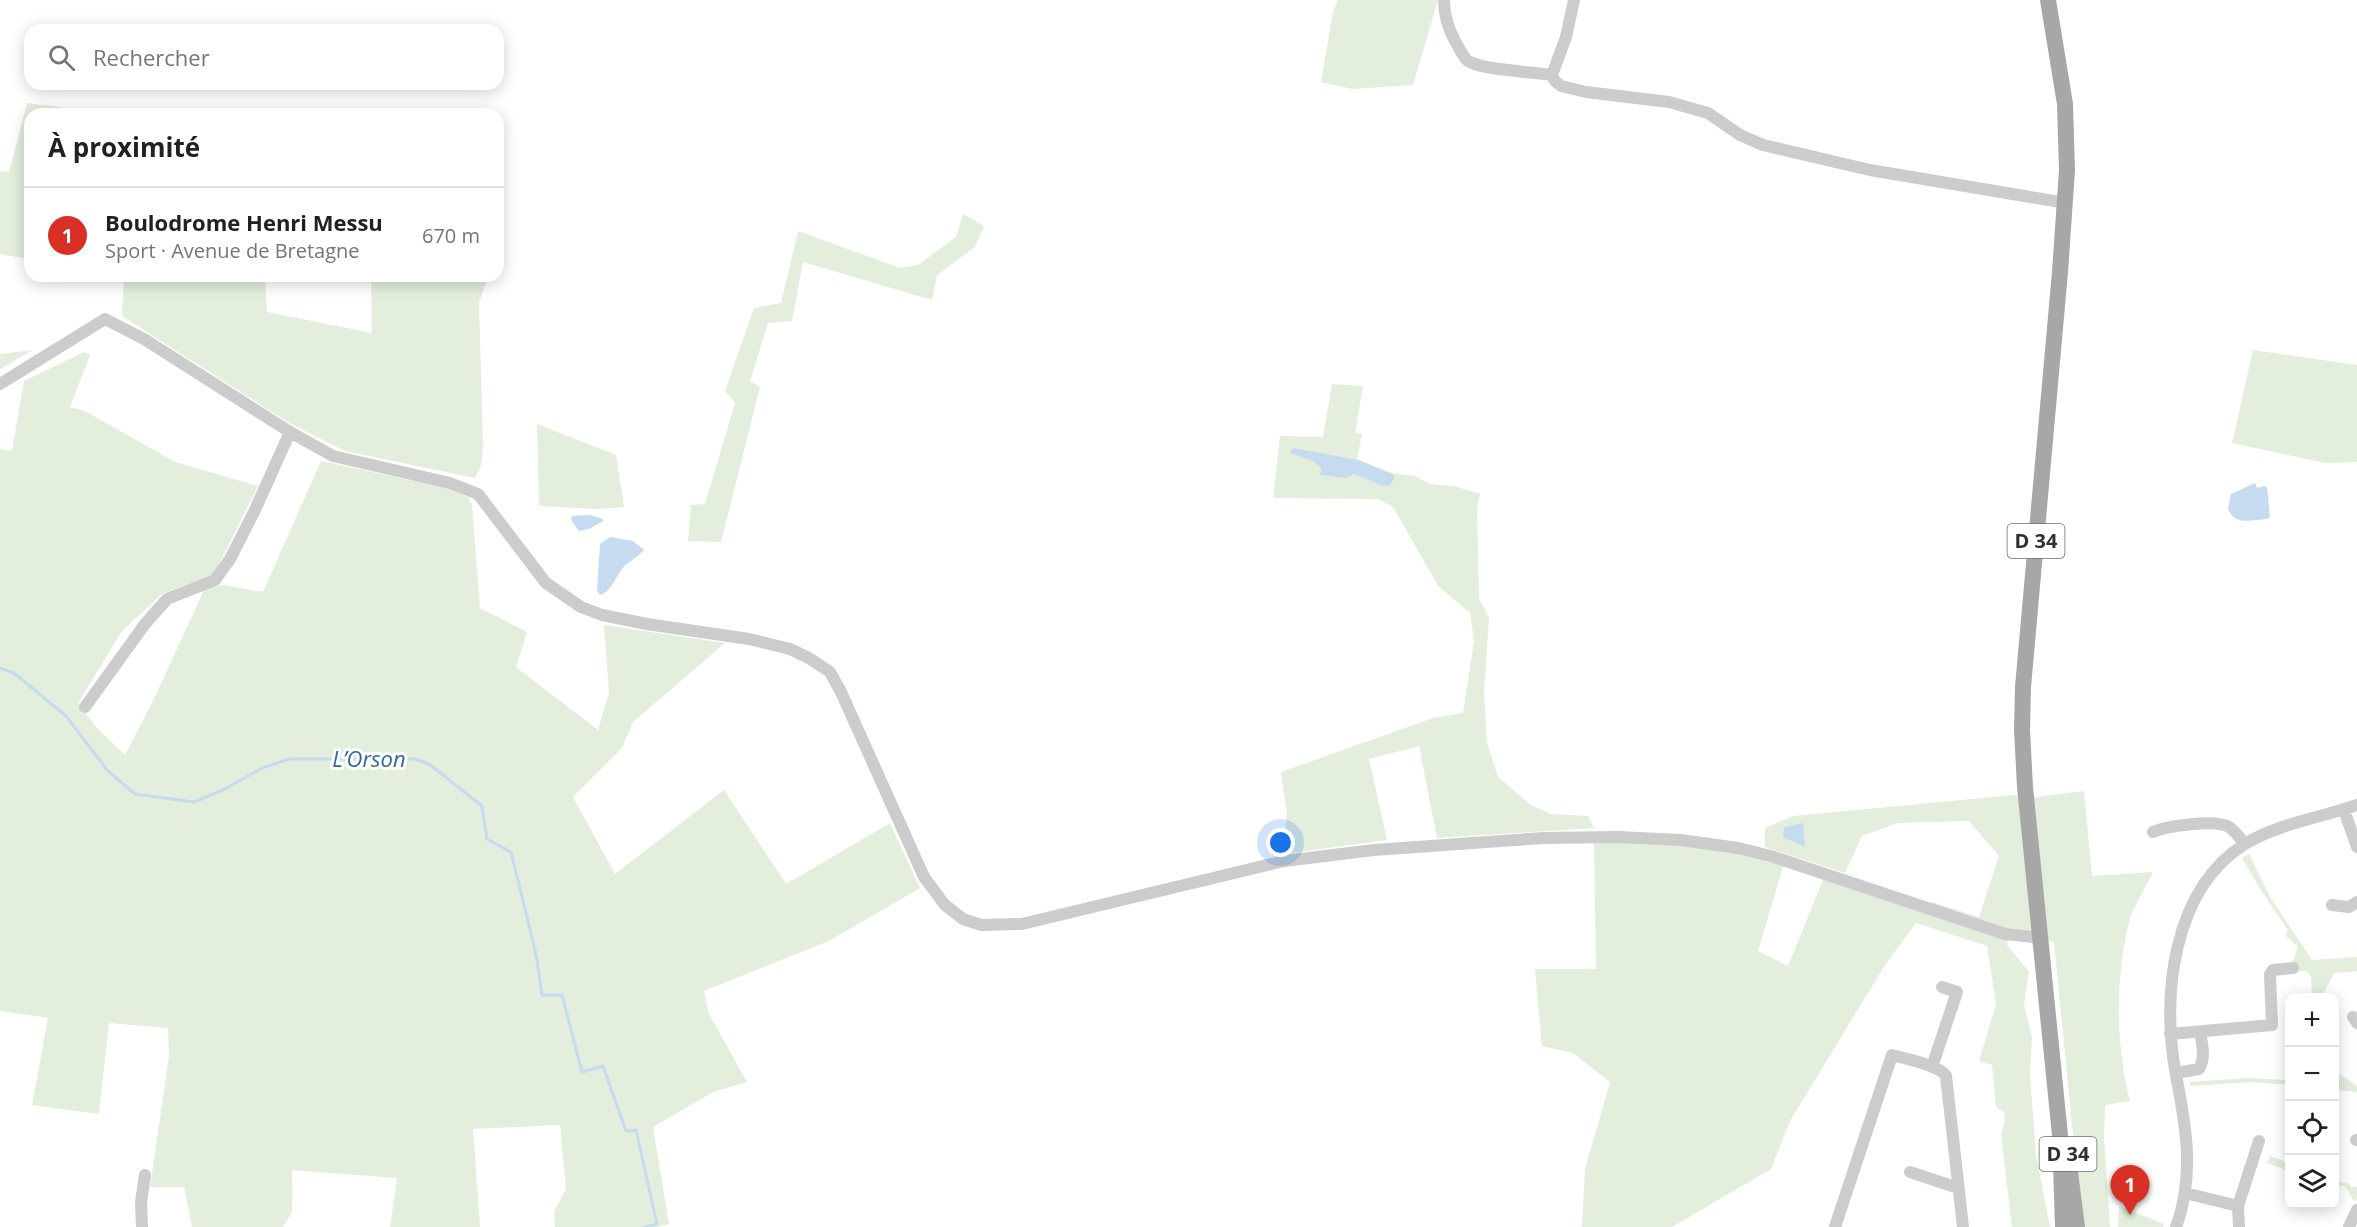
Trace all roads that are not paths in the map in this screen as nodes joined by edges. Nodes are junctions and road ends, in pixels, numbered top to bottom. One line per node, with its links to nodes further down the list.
1 (1444, 0): 4 (street)
2 (1574, 0): 4 (street)
3 (2048, 0): 5 (main road, D 34)
4 (1552, 75): 5 (street)
5 (2066, 203): 16 (main road, D 34)
6 (0, 384): 7 (street)
7 (291, 432): 8 (street); 16 (street)
8 (85, 707)
9 (2357, 805): 10 (street)
10 (2344, 810): 12 (street); 13 (street)
11 (2153, 832): 12 (street)
12 (2245, 844): 20 (street)
13 (2357, 847)
14 (2357, 902): 15 (street)
15 (2332, 905)
16 (2040, 939): 23 (main road, D 34)
17 (2293, 968): 19 (street)
18 (1942, 987): 21 (street)
19 (2200, 1032): 20 (street); 22 (street)
20 (2170, 1034): 22 (street)
21 (1932, 1067): 27 (street); 32 (street)
22 (2176, 1073): 28 (street)
23 (2055, 1083): 34 (main road, D 34); 35 (main road, D 34)
24 (2259, 1141): 29 (street)
25 (1910, 1172): 27 (street)
26 (145, 1175): 31 (street)
27 (1958, 1188): 33 (street)
28 (2185, 1193): 29 (street); 36 (street)
29 (2238, 1206): 37 (street)
30 (2357, 1210): 38 (street)
31 (142, 1227)
32 (1835, 1227)
33 (1964, 1227)
34 (2064, 1227)
35 (2077, 1227)
36 (2176, 1227)
37 (2239, 1227)
38 (2349, 1227)

